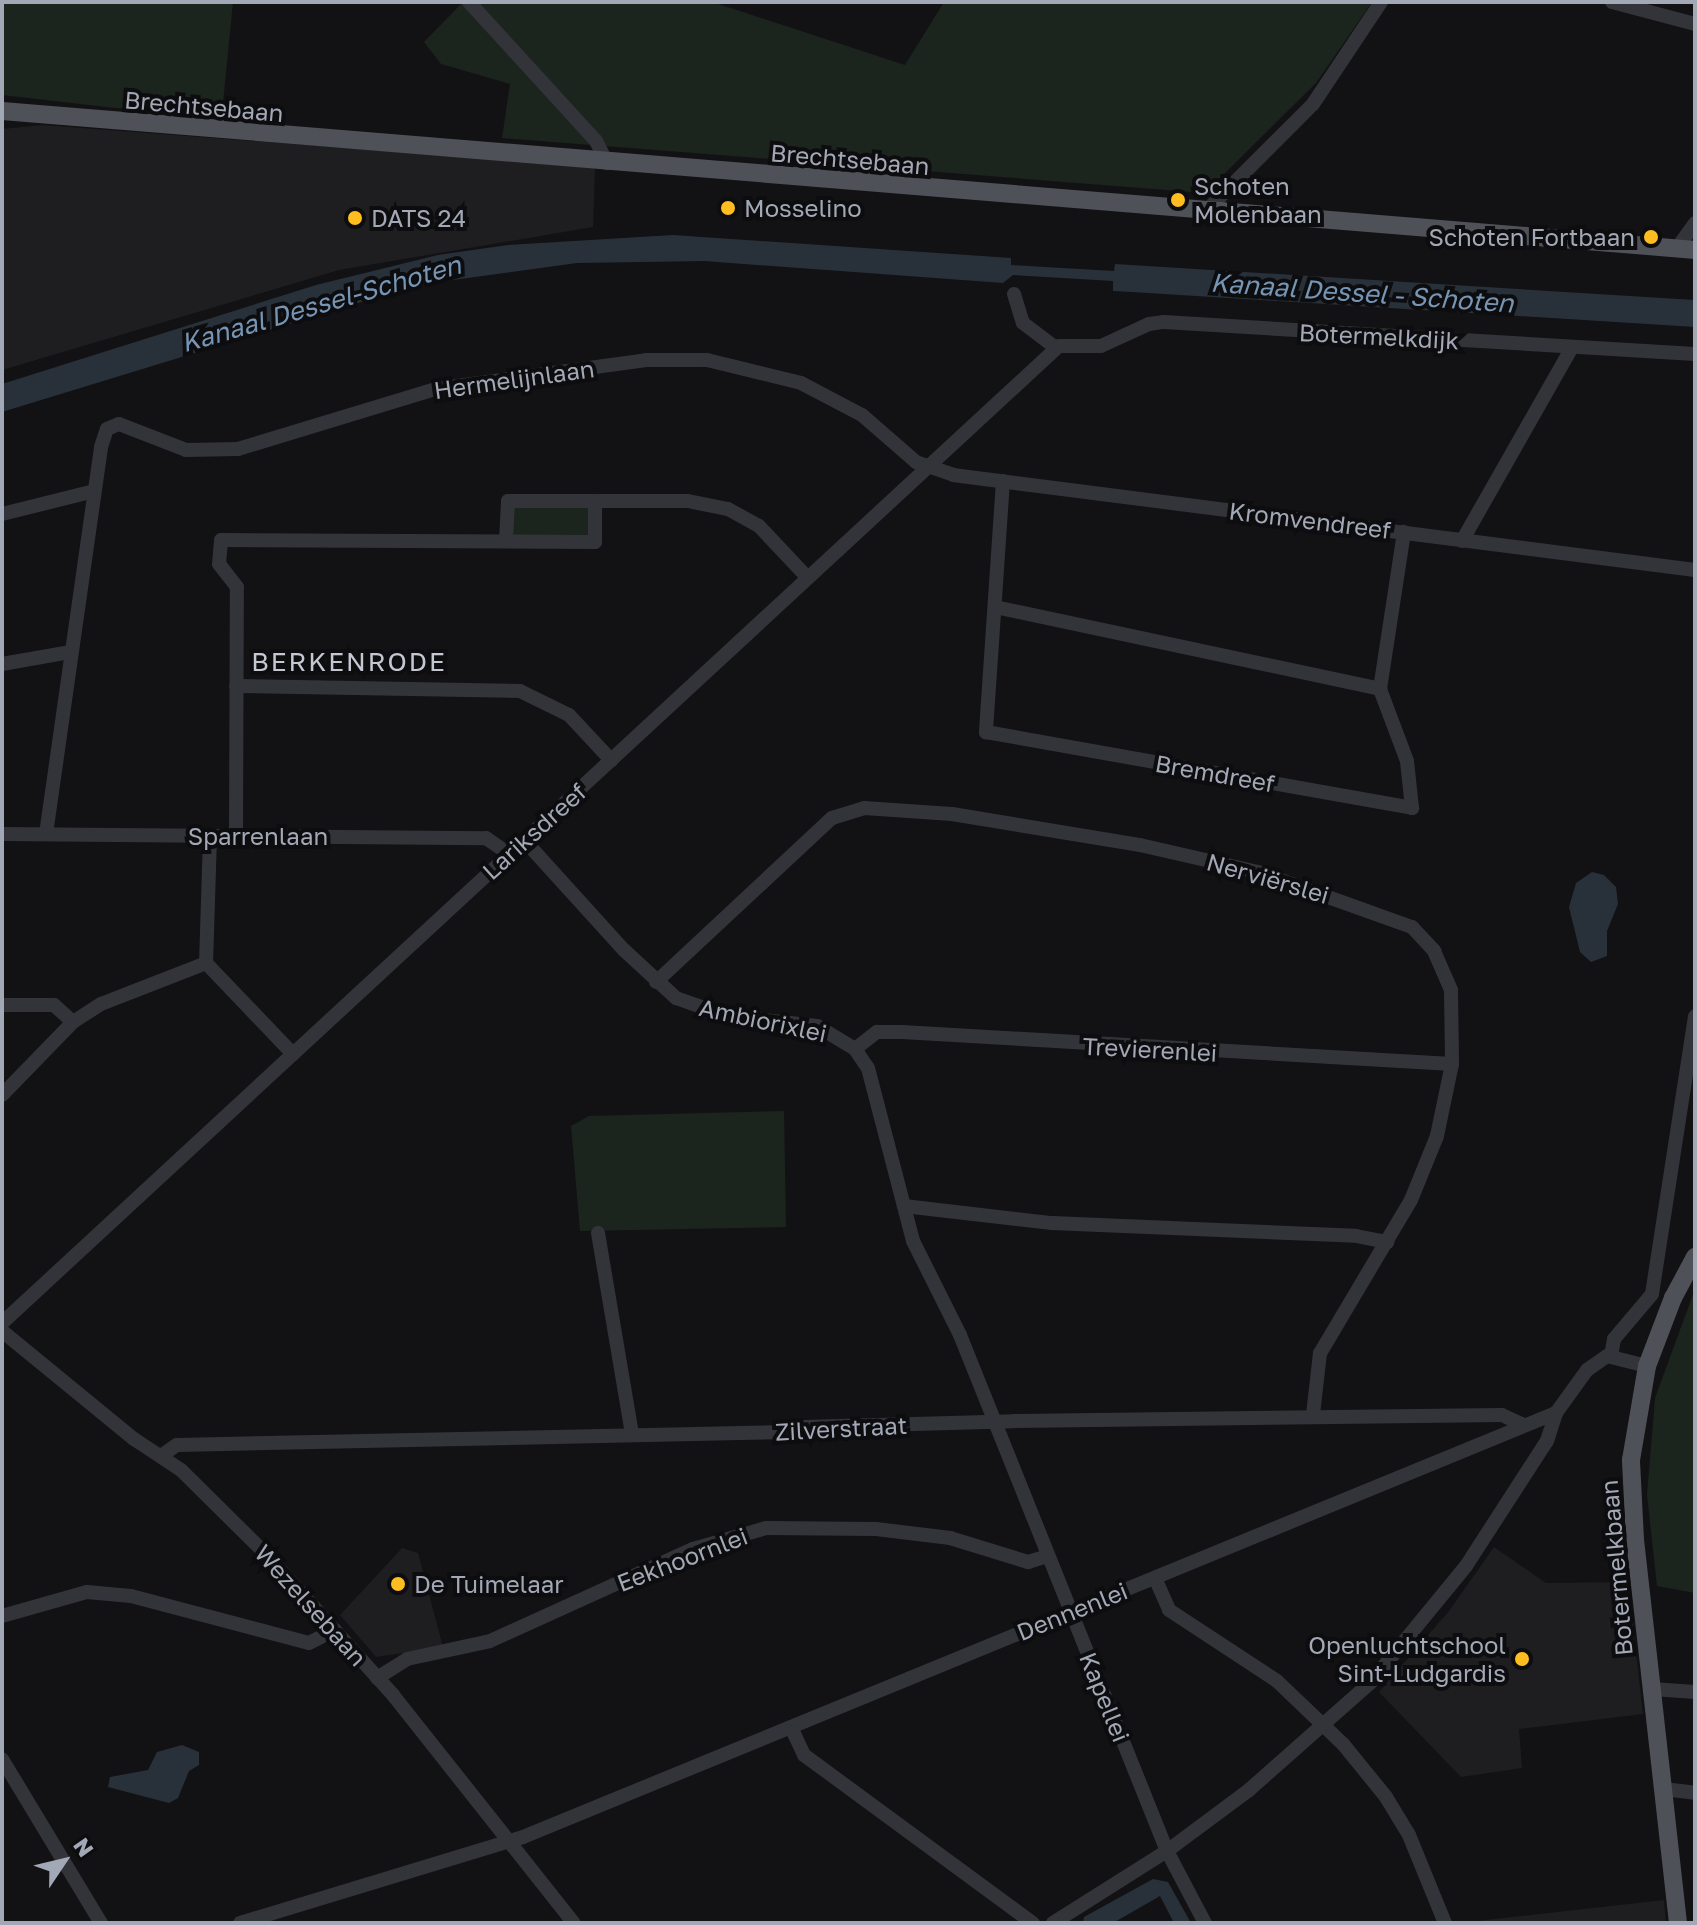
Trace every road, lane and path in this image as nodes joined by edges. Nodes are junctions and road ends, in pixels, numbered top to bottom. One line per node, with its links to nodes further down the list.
1 (469, 2): 6 (street)
2 (1381, 2): 7 (street)
3 (1616, 2): 4 (street)
4 (1695, 24)
5 (2, 111): 6 (main road, Brechtsebaan)
6 (607, 163): 7 (main road, Brechtsebaan)
7 (1208, 209): 9 (main road, Brechtsebaan)
8 (1695, 223): 9 (street)
9 (1686, 249)
10 (1014, 294): 11 (street)
11 (1063, 347): 12 (street, Botermelkdijk); 14 (street, Lariksdreef)
12 (1572, 347): 13 (street, Botermelkdijk); 21 (street)
13 (1695, 354)
14 (927, 466): 15 (street, Kromvendreef); 16 (street, Hermelijnlaan); 23 (street, Lariksdreef)
15 (1003, 481): 19 (street, Kromvendreef); 24 (street, Bremdreef)
16 (94, 491): 18 (street); 25 (street)
17 (595, 501): 20 (street); 20 (street); 23 (street)
18 (2, 514)
19 (1404, 532): 21 (street, Kromvendreef); 28 (street, Bremdreef)
20 (506, 541): 27 (street)
21 (1462, 541): 22 (street, Kromvendreef)
22 (1695, 570)
23 (807, 577): 29 (street, Lariksdreef)
24 (995, 607): 28 (street); 28 (street, Bremdreef)
25 (71, 652): 26 (street); 31 (street)
26 (2, 664)
27 (236, 686): 29 (street); 32 (street)
28 (1380, 689)
29 (611, 760): 34 (street, Lariksdreef)
30 (2, 834): 31 (street, Sparrenlaan)
31 (46, 834): 33 (street, Sparrenlaan)
32 (236, 836): 33 (street, Sparrenlaan); 35 (street, Sparrenlaan)
33 (210, 837): 36 (street)
34 (525, 841): 35 (street, Lariksdreef); 37 (street, Ambiorixlei)
35 (509, 854): 42 (street, Lariksdreef)
36 (206, 963): 40 (street); 42 (street)
37 (656, 982): 41 (street, Ambiorixlei); 43 (street, Nerviërslei)
38 (2, 1005): 40 (street)
39 (1695, 1016): 51 (street)
40 (73, 1022): 44 (street)
41 (855, 1049): 43 (street, Trevierenlei); 45 (street, Ambiorixlei)
42 (293, 1054): 49 (street, Lariksdreef)
43 (1452, 1064): 47 (street, Nerviërslei)
44 (2, 1095)
45 (904, 1206): 47 (street); 55 (street, Ambiorixlei)
46 (598, 1233): 57 (street)
47 (1387, 1242): 54 (street, Nerviërslei)
48 (1695, 1257): 52 (main road, Botermelkbaan)
49 (2, 1323)
50 (2, 1331): 58 (street, Wezelsebaan)
51 (1611, 1356): 52 (street); 53 (street)
52 (1647, 1366): 65 (main road, Botermelkbaan)
53 (1556, 1413): 56 (street, Dennenlei); 67 (street)
54 (1313, 1414): 55 (street, Zilverstraat); 56 (street, Zilverstraat)
55 (995, 1423): 57 (street, Zilverstraat); 59 (street, Kapellei)
56 (1521, 1424): 60 (street, Dennenlei)
57 (632, 1434): 58 (street, Zilverstraat)
58 (161, 1456): 63 (street, Wezelsebaan)
59 (1048, 1556): 61 (street, Kapellei); 64 (street, Eekhoornlei)
60 (1155, 1578): 61 (street, Dennenlei); 67 (street)
61 (1069, 1611): 68 (street, Dennenlei); 73 (street, Kapellei)
62 (2, 1616): 63 (street)
63 (335, 1630): 64 (street, Wezelsebaan)
64 (377, 1678): 72 (street, Wezelsebaan)
65 (1652, 1689): 66 (street); 70 (main road, Botermelkbaan)
66 (1695, 1692)
67 (1326, 1725): 73 (street); 80 (street)
68 (791, 1727): 72 (street, Dennenlei); 77 (street)
69 (2, 1759): 74 (street)
70 (1664, 1789): 71 (street); 81 (main road, Botermelkbaan)
71 (1695, 1793)
72 (512, 1840): 75 (street, Dennenlei); 76 (street, Wezelsebaan)
73 (1167, 1851): 78 (street); 79 (street, Kapellei)
74 (101, 1923)
75 (240, 1923)
76 (574, 1923)
77 (1033, 1923)
78 (1053, 1923)
79 (1205, 1923)
80 (1445, 1923)
81 (1678, 1923)

